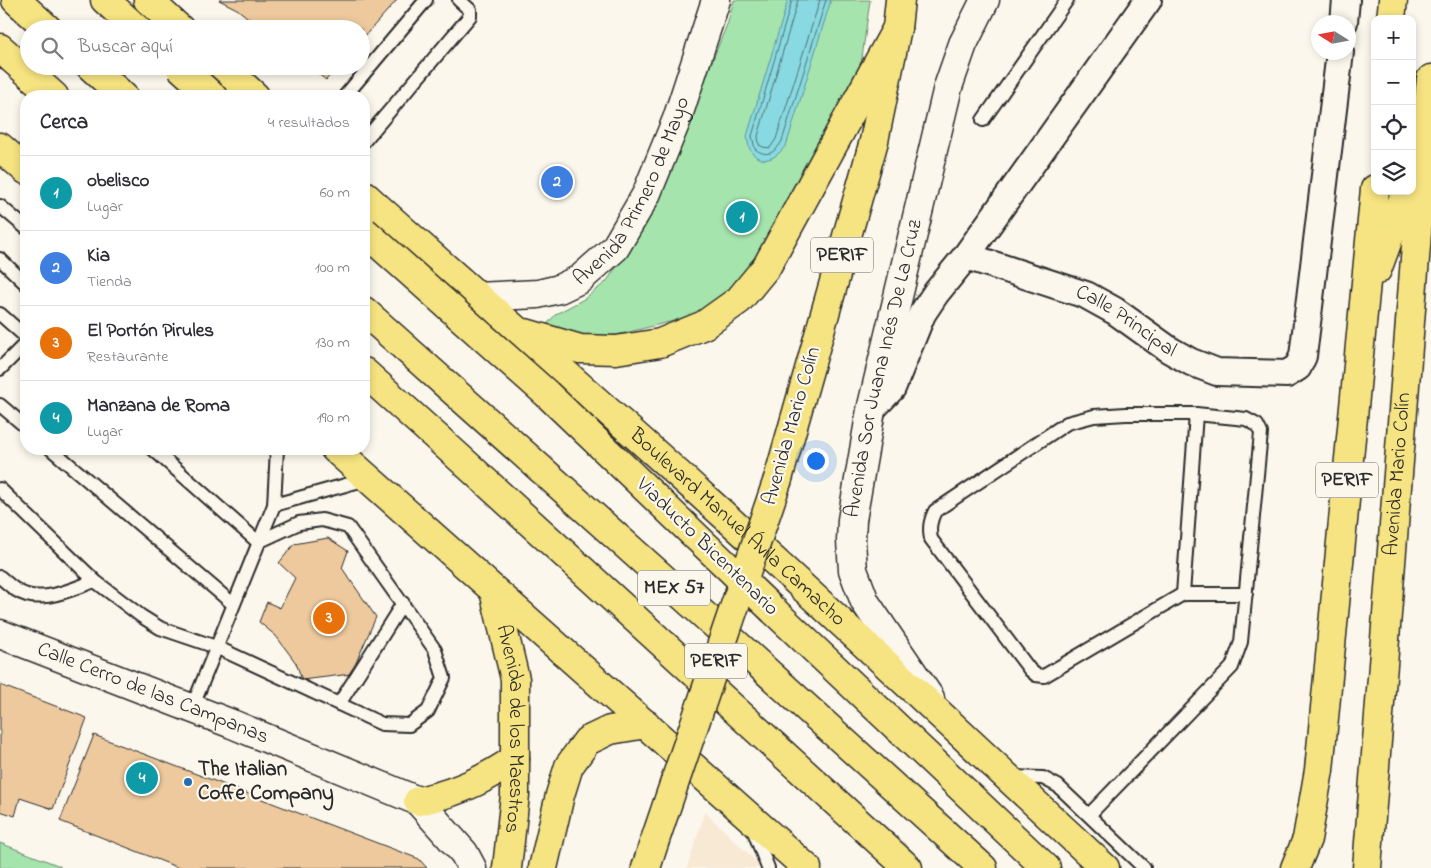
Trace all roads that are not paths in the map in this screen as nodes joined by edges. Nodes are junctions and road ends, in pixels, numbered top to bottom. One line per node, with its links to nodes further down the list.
1 (16, 0): 15 (main road)
2 (104, 0): 16 (main road)
3 (148, 0): 17 (main road)
4 (426, 0): 22 (lane)
5 (459, 0): 37 (lane)
6 (900, 0): 18 (main road, Avenida Mario Colín / PERIF)
7 (984, 0): 61 (street, Avenida Sor Juana Inés De La Cruz)
8 (1067, 0): 36 (lane)
9 (1148, 0): 48 (street)
10 (1346, 0): 13 (street)
11 (1392, 0): 14 (main road)
12 (711, 1): 51 (street, Avenida Primero de Mayo)
13 (1345, 15)
14 (1391, 15)
15 (38, 20)
16 (127, 20)
17 (170, 20)
18 (897, 28): 55 (main road); 90 (main road, Avenida Mario Colín / PERIF, bridge)
19 (0, 48): 21 (main road)
20 (1339, 60): 48 (street, Calle Principal)
21 (20, 66)
22 (370, 66)
23 (30, 75): 30 (main road)
24 (100, 75): 31 (main road)
25 (189, 75): 32 (main road, bridge)
26 (199, 75): 33 (main road)
27 (232, 75): 34 (main road)
28 (363, 75): 35 (lane)
29 (1431, 79): 38 (main road, Avenida Mario Colín)
30 (47, 90)
31 (116, 90)
32 (205, 90)
33 (205, 90)
34 (248, 90)
35 (350, 90)
36 (983, 120)
37 (370, 134)
38 (1424, 144): 40 (main road); 102 (main road, Avenida Mario Colín)
39 (0, 147): 41 (main road)
40 (1416, 164)
41 (20, 165)
42 (1374, 195): 52 (main road, PERIF)
43 (1405, 195): 52 (main road)
44 (370, 200): 51 (main road, Boulevard Manuel Ávila Camacho)
45 (0, 206): 46 (lane)
46 (20, 223)
47 (370, 236): 98 (main road, Viaducto Bicentenario, bridge)
48 (966, 256): 61 (street)
49 (0, 259): 50 (lane)
50 (20, 278)
51 (477, 297): 55 (main road, Boulevard Manuel Ávila Camacho)
52 (1364, 304): 101 (main road, PERIF)
53 (0, 314): 56 (lane)
54 (370, 316): 97 (main road, MEX 57)
55 (518, 331): 83 (main road, Boulevard Manuel Ávila Camacho)
56 (20, 332)
57 (20, 349): 58 (lane)
58 (0, 369)
59 (370, 377): 96 (main road, MEX 57)
60 (0, 405): 63 (lane)
61 (872, 410): 83 (street, Avenida Sor Juana Inés De La Cruz)
62 (1196, 414): 75 (lane); 75 (lane); 76 (lane)
63 (20, 422)
64 (59, 455): 78 (lane)
65 (160, 455): 71 (lane)
66 (277, 455): 70 (lane)
67 (342, 455): 68 (main road)
68 (368, 478): 70 (lane); 74 (main road)
69 (0, 489): 73 (lane)
70 (274, 505): 71 (lane)
71 (258, 542): 77 (lane); 78 (lane)
72 (0, 577): 73 (lane)
73 (95, 580): 80 (lane)
74 (494, 591): 84 (main road); 85 (main road, Avenida de los Maestros)
75 (1183, 594): 76 (lane)
76 (1246, 594): 89 (lane)
77 (403, 603): 81 (lane); 81 (lane)
78 (233, 604): 80 (lane)
79 (0, 634): 82 (street, Calle Cerro de las Campanas)
80 (216, 647): 81 (lane); 82 (lane)
81 (339, 704)
82 (192, 708): 87 (street, Calle Cerro de las Campanas)
83 (946, 722): 86 (main road, Boulevard Manuel Ávila Camacho)
84 (646, 724): 88 (main road); 93 (main road)
85 (515, 759): 87 (main road); 92 (main road, Avenida de los Maestros)
86 (1007, 777): 89 (lane); 99 (main road, Boulevard Manuel Ávila Camacho)
87 (418, 802): 91 (street, Calle Cerro de las Campanas)
88 (748, 815): 94 (lane); 95 (main road)
89 (1089, 815): 100 (lane)
90 (650, 856)
91 (472, 868)
92 (507, 868)
93 (543, 868)
94 (768, 868)
95 (807, 868)
96 (908, 868)
97 (982, 868)
98 (1046, 868)
99 (1105, 868)
100 (1144, 868)
101 (1295, 868)
102 (1367, 868)

